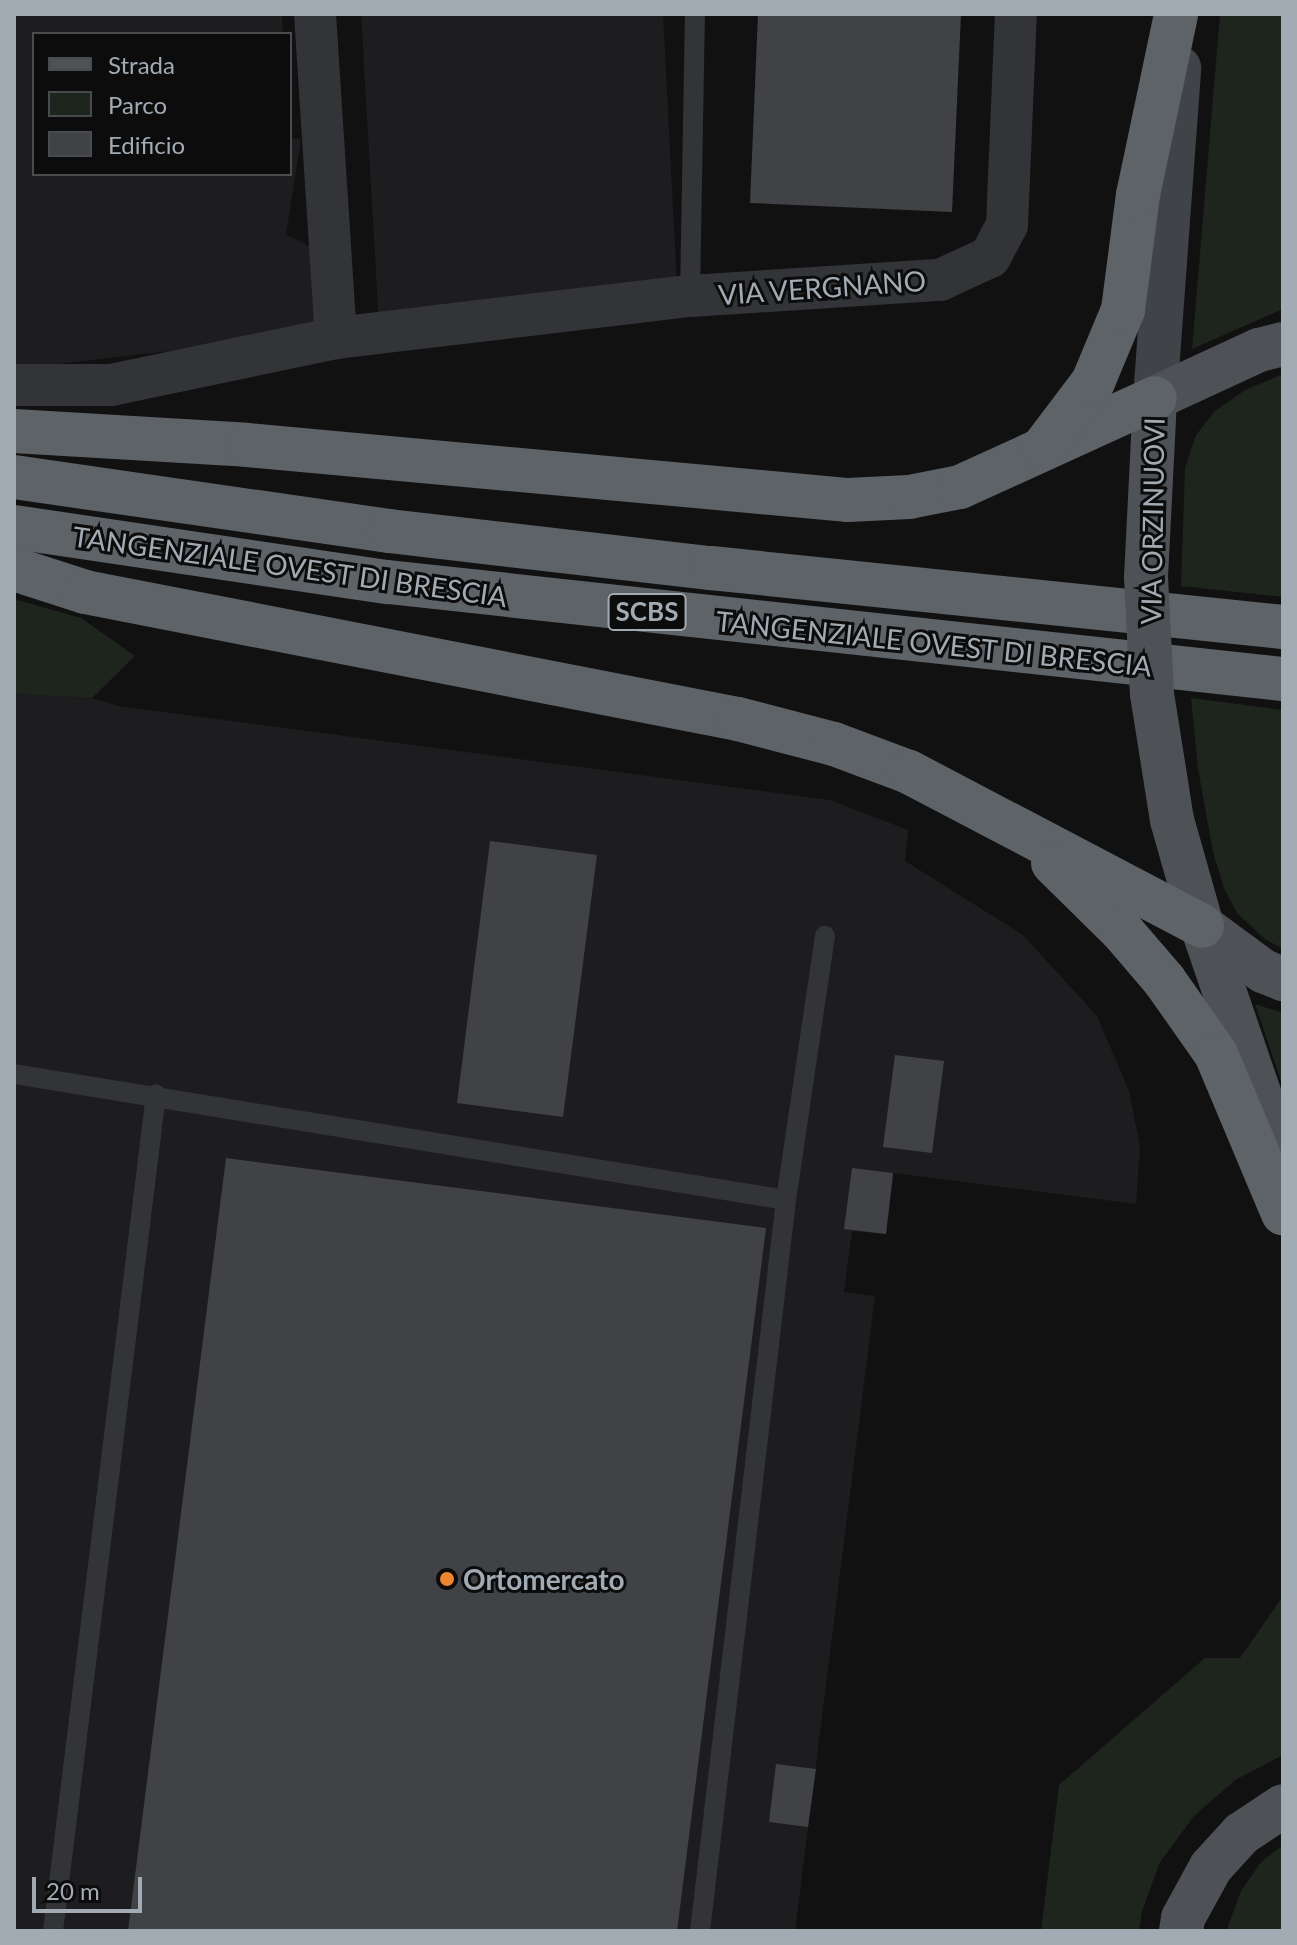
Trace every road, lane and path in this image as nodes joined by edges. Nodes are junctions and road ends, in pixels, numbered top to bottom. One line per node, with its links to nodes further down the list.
1 (315, 14): 7 (street)
2 (695, 14): 6 (lane, VIA VERGNANO)
3 (1016, 14): 6 (street, VIA VERGNANO)
4 (1176, 14): 12 (highway)
5 (1183, 14): 10 (main road, VIA ORZINUOVI)
6 (690, 296): 7 (street, VIA VERGNANO)
7 (336, 338): 9 (street, VIA VERGNANO)
8 (1283, 344): 10 (main road, VIA ORZINUOVI)
9 (14, 385)
10 (1155, 398): 12 (highway); 19 (main road, VIA ORZINUOVI, bridge)
11 (14, 431): 12 (highway)
12 (1039, 453)
13 (14, 477): 16 (highway, TANGENZIALE OVEST DI BRESCIA / SCBS)
14 (14, 527): 17 (highway, TANGENZIALE OVEST DI BRESCIA / SCBS)
15 (14, 569): 18 (highway)
16 (1283, 627)
17 (1283, 679)
18 (995, 816): 19 (highway); 26 (highway)
19 (1202, 926): 21 (main road); 24 (main road, VIA ORZINUOVI)
20 (825, 936): 25 (lane)
21 (1283, 979)
22 (14, 1074): 23 (lane)
23 (156, 1094): 25 (lane); 28 (lane)
24 (1283, 1163)
25 (786, 1200): 29 (lane)
26 (1283, 1213)
27 (1283, 1806): 30 (main road)
28 (53, 1931)
29 (700, 1931)
30 (1181, 1931)

